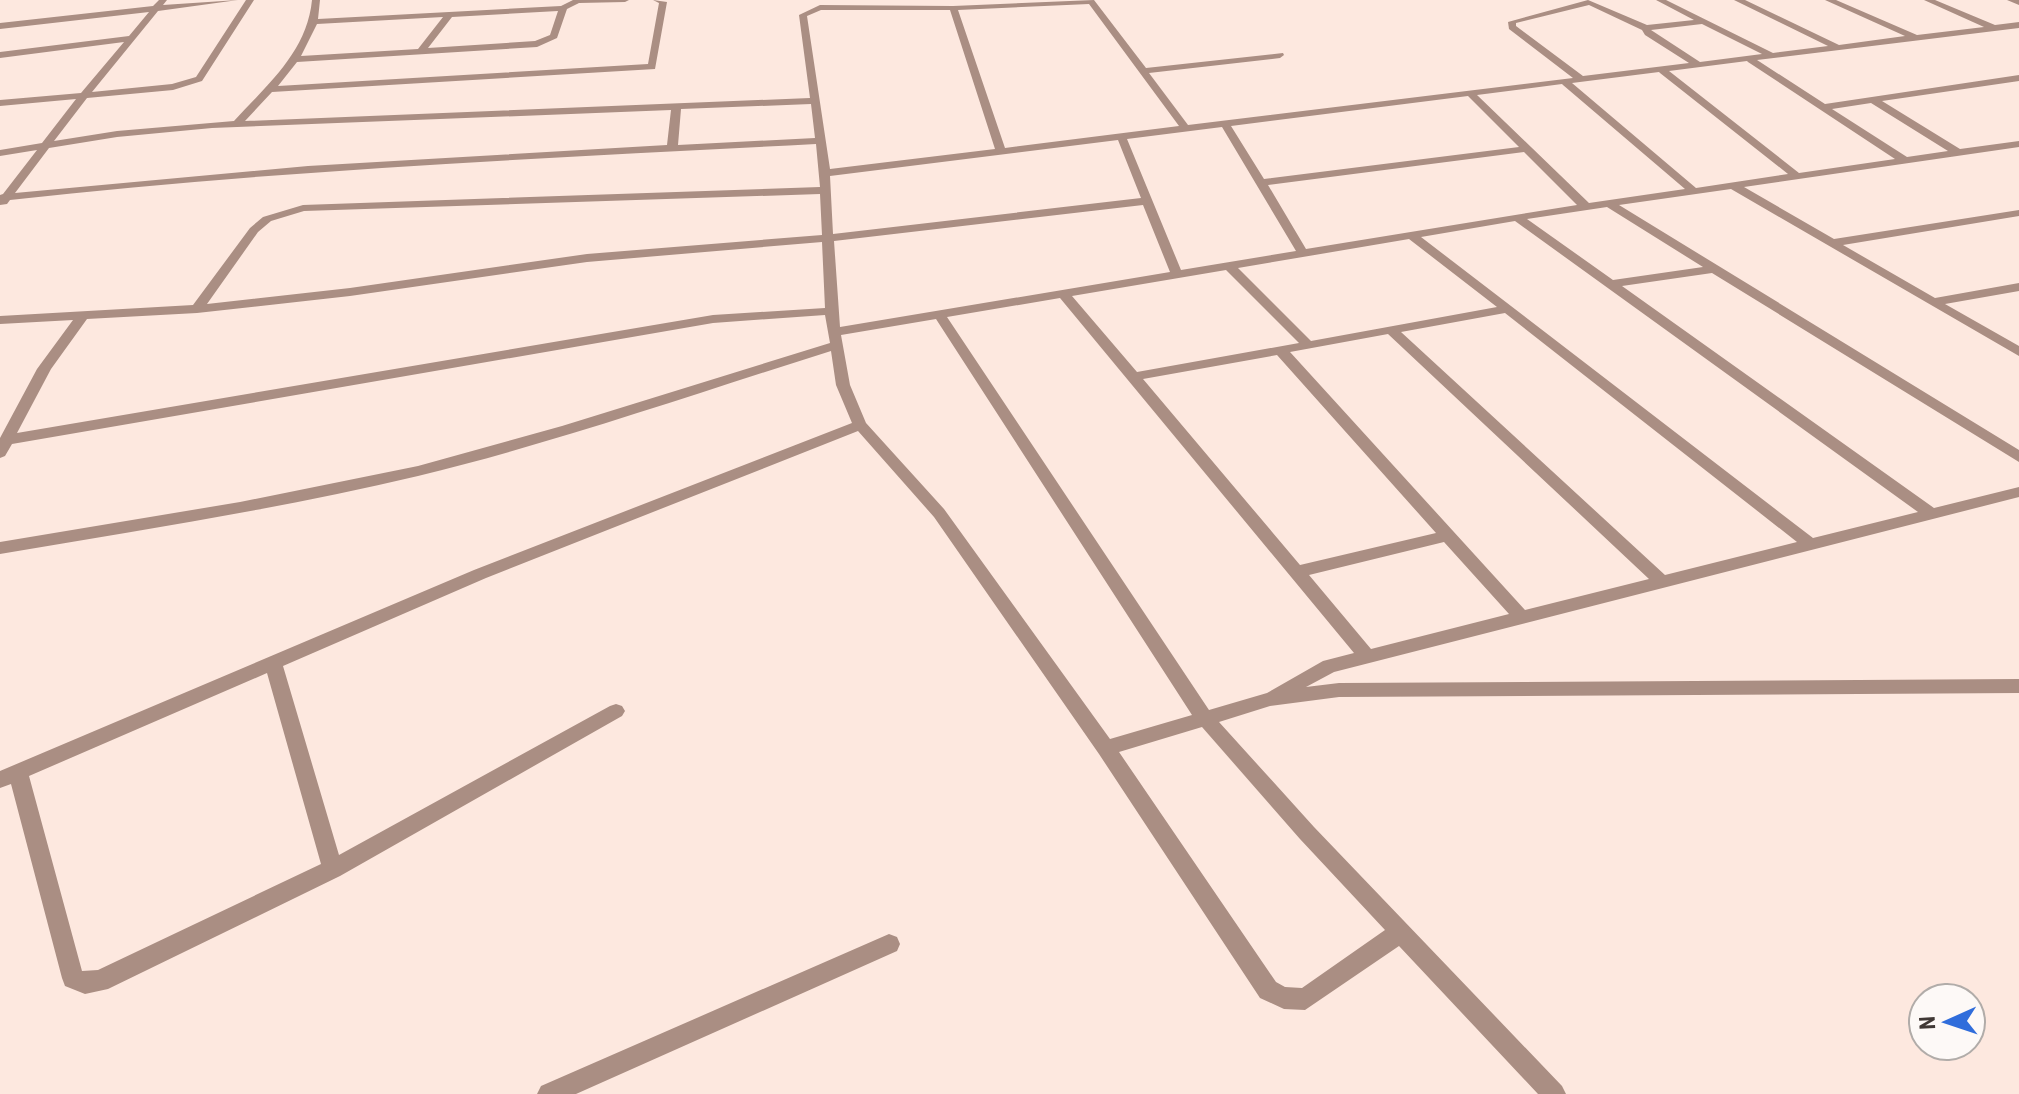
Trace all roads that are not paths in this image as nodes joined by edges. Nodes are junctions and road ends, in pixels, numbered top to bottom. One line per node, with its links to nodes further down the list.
1 (163, 0): 16 (street)
2 (234, 0): 16 (street)
3 (250, 0): 40 (street)
4 (316, 0): 19 (street)
5 (625, 0): 14 (street)
6 (657, 0): 39 (street)
7 (1660, 0): 18 (street)
8 (1738, 0): 26 (street)
9 (1829, 0): 25 (street)
10 (1928, 0): 23 (street)
11 (2011, 0): 13 (street)
12 (1064, 1): 15 (street); 34 (street)
13 (2019, 3)
14 (563, 8): 17 (street); 27 (street)
15 (953, 8): 43 (street); 57 (street)
16 (155, 9): 21 (street); 24 (street)
17 (450, 14): 19 (street); 27 (street)
18 (1703, 21): 22 (street); 30 (street)
19 (313, 22): 31 (street)
20 (2019, 25): 23 (street)
21 (0, 26)
22 (1646, 28): 33 (street); 37 (street)
23 (1996, 29): 25 (street)
24 (132, 38): 28 (street); 40 (street)
25 (1917, 39): 26 (street)
26 (1841, 49): 30 (street)
27 (420, 52): 31 (street)
28 (0, 55)
29 (1280, 55): 34 (street)
30 (1775, 57): 32 (street)
31 (294, 59): 39 (street)
32 (1751, 60): 33 (street); 45 (street)
33 (1700, 66): 35 (street)
34 (1144, 71): 49 (street)
35 (1663, 71): 37 (street); 61 (street)
36 (2019, 78): 42 (street)
37 (1583, 81): 38 (street)
38 (1566, 83): 41 (street); 65 (street)
39 (267, 89): 47 (street)
40 (84, 95): 44 (street); 53 (street)
41 (1472, 95): 48 (street); 55 (street)
42 (1873, 100): 45 (street); 58 (street)
43 (815, 101): 46 (street); 51 (street)
44 (0, 103)
45 (1824, 107): 59 (street)
46 (676, 108): 47 (street); 54 (street)
47 (237, 124): 53 (street)
48 (1226, 125): 49 (street); 62 (street)
49 (1187, 130): 50 (street)
50 (1122, 138): 57 (street); 67 (street)
51 (822, 141): 54 (street); 60 (street)
52 (2019, 144): 58 (street)
53 (44, 148): 56 (street); 66 (street)
54 (672, 149): 66 (street)
55 (1526, 149): 62 (street); 69 (street)
56 (0, 153)
57 (1002, 153): 60 (street)
58 (1960, 154): 59 (street)
59 (1907, 162): 61 (street)
60 (825, 173): 64 (street)
61 (1798, 177): 63 (street)
62 (1261, 183): 75 (street)
63 (1734, 186): 65 (street); 74 (street)
64 (827, 190): 73 (street); 83 (street)
65 (1695, 192): 68 (street)
66 (2, 201)
67 (1147, 201): 73 (street); 78 (street)
68 (1609, 204): 69 (street); 77 (street)
69 (1586, 207): 71 (street)
70 (2019, 213): 74 (street)
71 (1517, 217): 72 (street); 79 (street)
72 (1412, 235): 75 (street); 84 (street)
73 (828, 238): 83 (street); 85 (street)
74 (1831, 243): 82 (street)
75 (1303, 253): 76 (street)
76 (1229, 266): 78 (street); 91 (street)
77 (1714, 269): 79 (street); 97 (street)
78 (1177, 274): 81 (street)
79 (1610, 284): 99 (street)
80 (2019, 287): 82 (street)
81 (1063, 293): 86 (street); 94 (street)
82 (1933, 302): 93 (street)
83 (197, 309): 87 (street)
84 (1507, 309): 89 (street); 101 (street)
85 (831, 311): 90 (street); 96 (street)
86 (939, 314): 90 (street); 111 (street)
87 (83, 315): 88 (street); 96 (street)
88 (0, 320)
89 (1391, 330): 91 (street); 104 (street)
90 (836, 338): 95 (street); 102 (street)
91 (1308, 345): 92 (street)
92 (1280, 350): 94 (street); 100 (street)
93 (2019, 352)
94 (1133, 377): 103 (street)
95 (860, 425): 107 (street); 112 (street)
96 (3, 447)
97 (2019, 457)
98 (2019, 492): 99 (street)
99 (1932, 514): 101 (street)
100 (1448, 536): 103 (street); 105 (street)
101 (1811, 545): 104 (street)
102 (0, 548)
103 (1297, 572): 106 (street)
104 (1662, 582): 105 (street)
105 (1522, 618): 106 (street)
106 (1367, 656): 109 (street)
107 (274, 665): 113 (street); 114 (street)
108 (2019, 686): 109 (street)
109 (1270, 699): 111 (street)
110 (616, 711): 114 (street)
111 (1204, 717): 112 (street); 115 (street)
112 (1106, 748): 115 (street)
113 (9, 776): 114 (street)
114 (333, 869)
115 (1399, 933): 118 (street)
116 (889, 944): 117 (street)
117 (549, 1094)
118 (1554, 1094)

